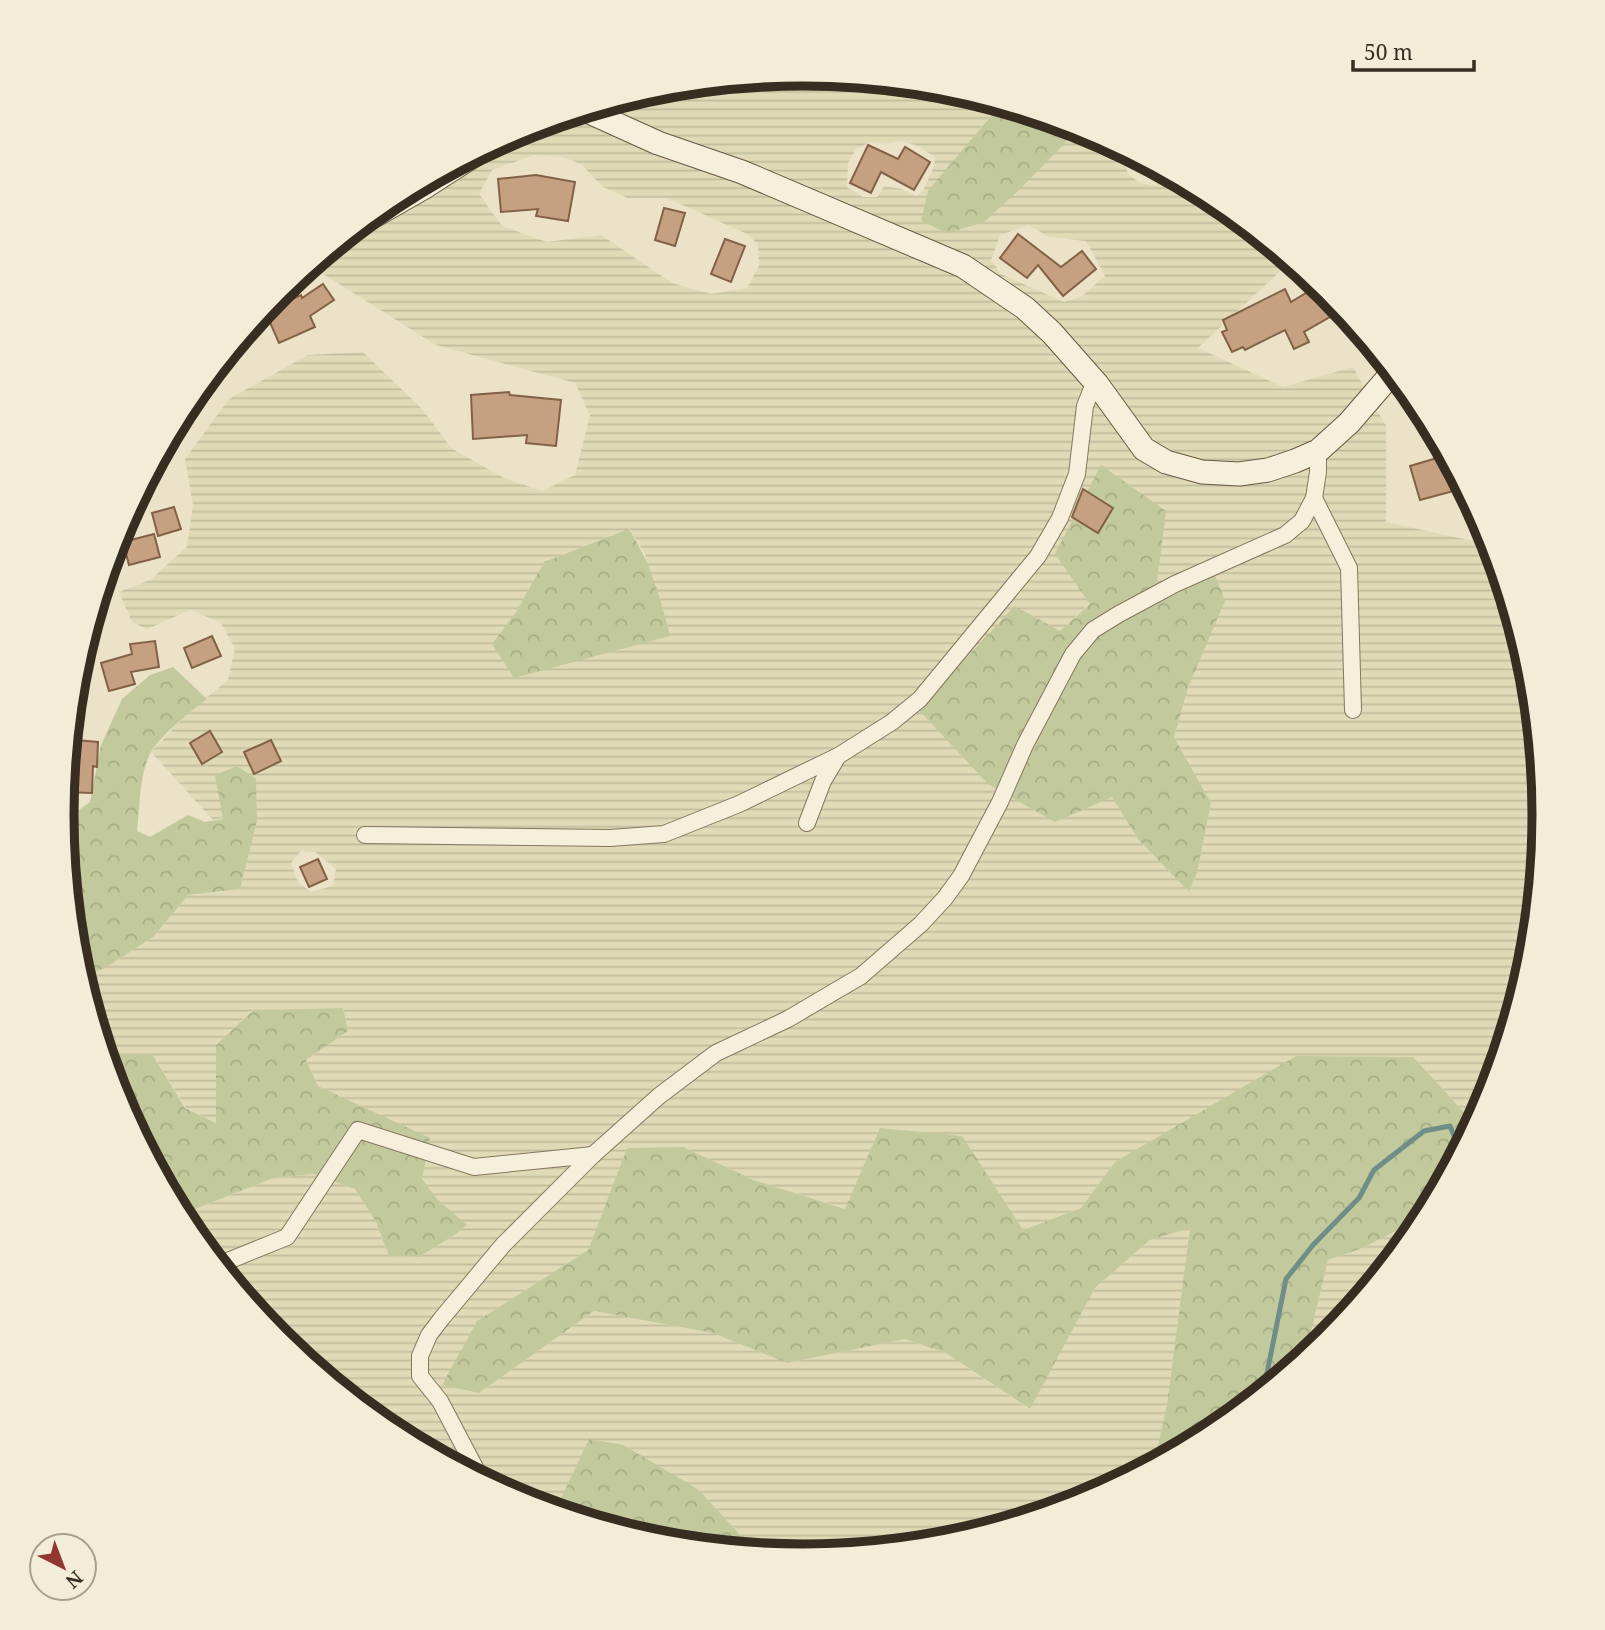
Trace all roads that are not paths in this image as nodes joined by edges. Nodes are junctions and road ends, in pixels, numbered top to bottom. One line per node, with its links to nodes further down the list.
1 (598, 116): 3 (main road)
2 (1387, 379): 4 (main road)
3 (1097, 384): 4 (main road); 7 (street)
4 (1318, 451): 5 (street)
5 (1314, 498): 6 (street); 10 (street)
6 (1353, 710)
7 (838, 756): 8 (street); 9 (street)
8 (807, 823)
9 (365, 835)
10 (593, 1156): 11 (street); 12 (street)
11 (226, 1262)
12 (474, 1466)

